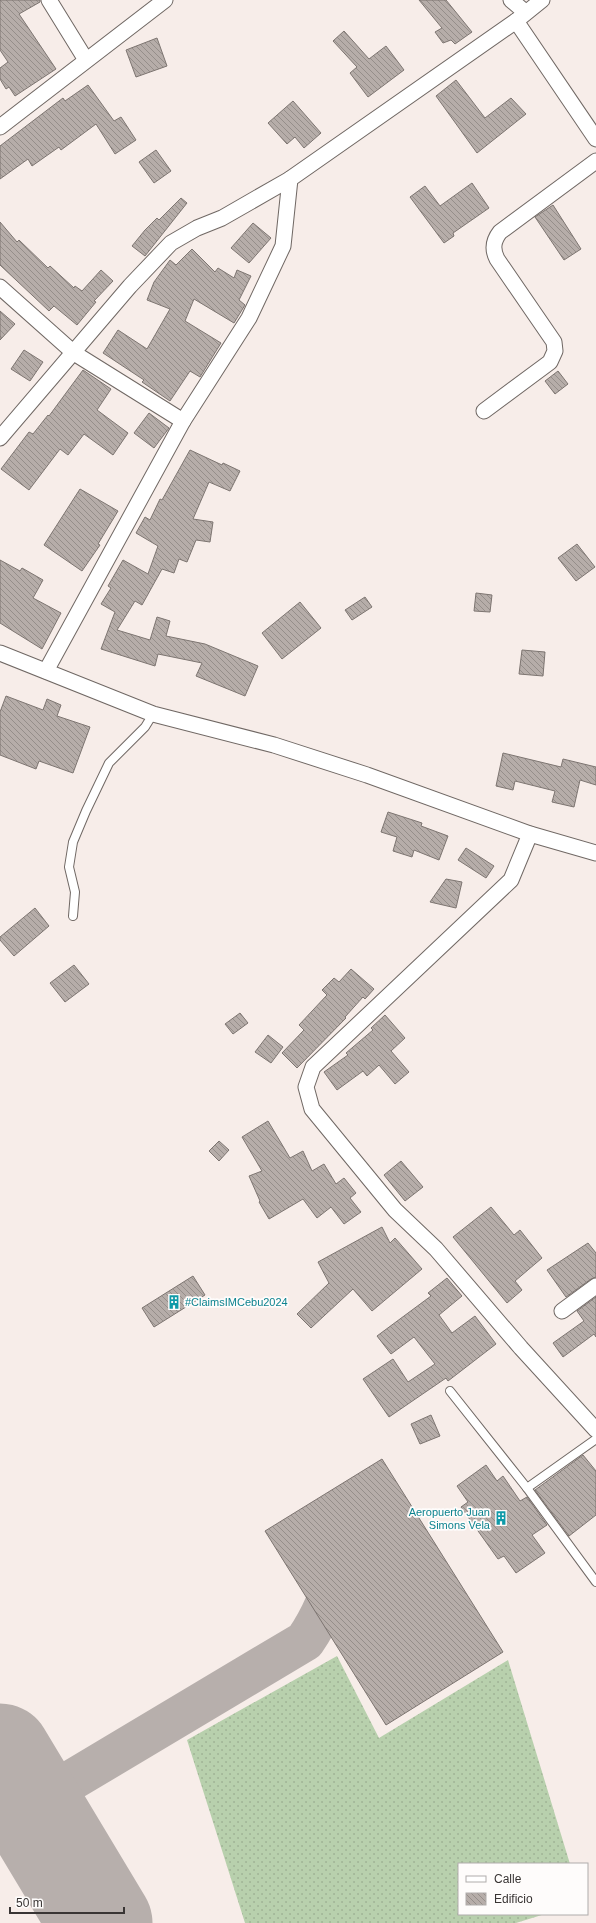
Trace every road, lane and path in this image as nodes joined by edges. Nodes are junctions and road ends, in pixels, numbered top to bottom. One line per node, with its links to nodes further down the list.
1 (49, 0): 6 (street)
2 (165, 0): 6 (street)
3 (511, 0): 5 (street)
4 (542, 0): 5 (street)
5 (521, 16): 8 (street); 10 (street)
6 (86, 60): 7 (street)
7 (0, 127)
8 (596, 139)
9 (596, 162): 13 (street)
10 (290, 179): 12 (street); 14 (street)
11 (0, 287): 12 (street)
12 (74, 353): 14 (street); 15 (street)
13 (484, 411)
14 (183, 421): 17 (street)
15 (0, 438)
16 (0, 653): 17 (street)
17 (46, 671): 18 (street)
18 (153, 714): 19 (street); 21 (lane)
19 (530, 834): 20 (street); 25 (street)
20 (596, 853)
21 (73, 916)
22 (596, 1286): 23 (street)
23 (562, 1311)
24 (450, 1391): 27 (lane)
25 (596, 1430)
26 (596, 1439): 27 (lane)
27 (527, 1488): 28 (lane)
28 (596, 1582)

